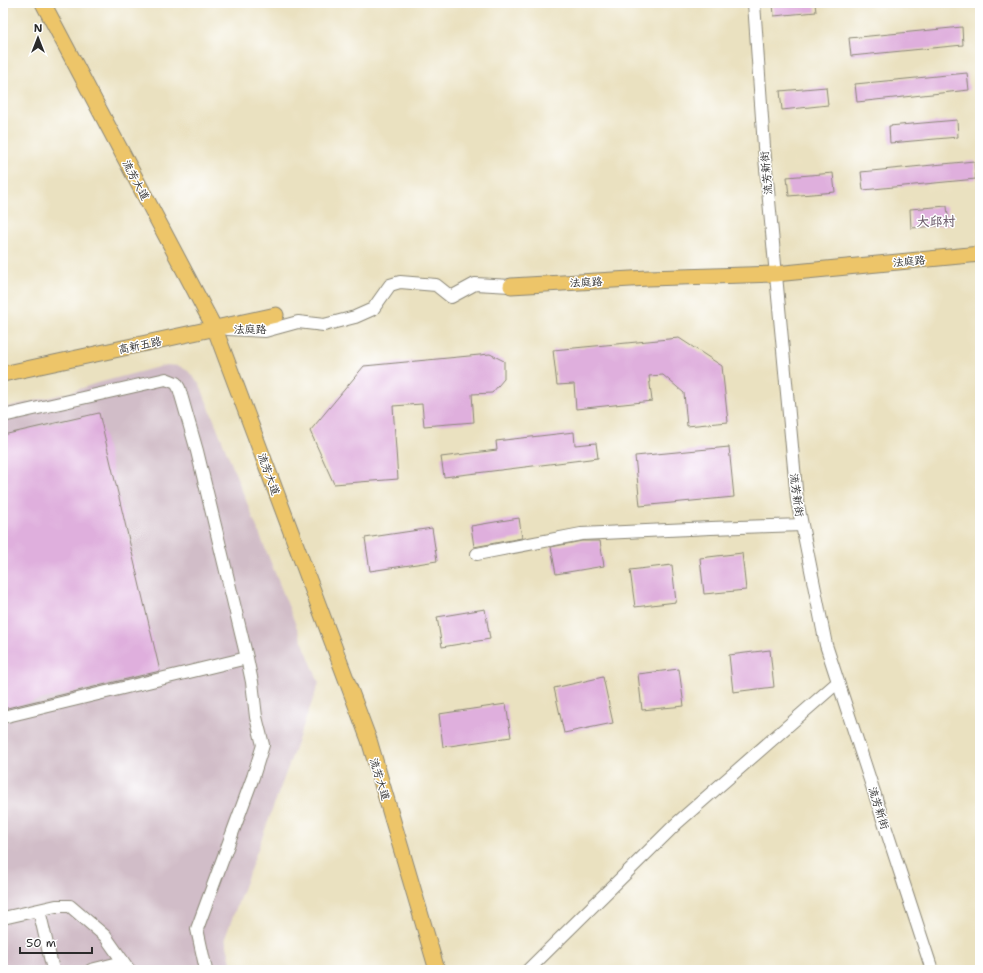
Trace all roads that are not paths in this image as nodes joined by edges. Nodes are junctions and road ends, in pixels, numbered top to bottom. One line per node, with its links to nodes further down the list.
1 (43, 3): 7 (main road, 流芳大道)
2 (754, 3): 4 (street, 流芳新街)
3 (980, 254): 4 (main road, 法庭路)
4 (775, 274): 5 (main road, 法庭路); 10 (street, 流芳新街)
5 (512, 286): 7 (street, 法庭路)
6 (276, 315): 7 (main road, 高新五路)
7 (215, 329): 8 (main road, 高新五路); 21 (main road, 流芳大道)
8 (3, 374)
9 (3, 416): 12 (street)
10 (802, 525): 11 (street); 13 (street, 流芳新街)
11 (478, 554)
12 (247, 658): 14 (street); 20 (street)
13 (838, 682): 22 (street); 23 (street, 流芳新街)
14 (3, 718)
15 (39, 910): 16 (street); 17 (street); 18 (street)
16 (3, 918)
17 (126, 966): 19 (street)
18 (53, 970)
19 (91, 970)
20 (206, 970)
21 (437, 970)
22 (528, 970)
23 (932, 970)

